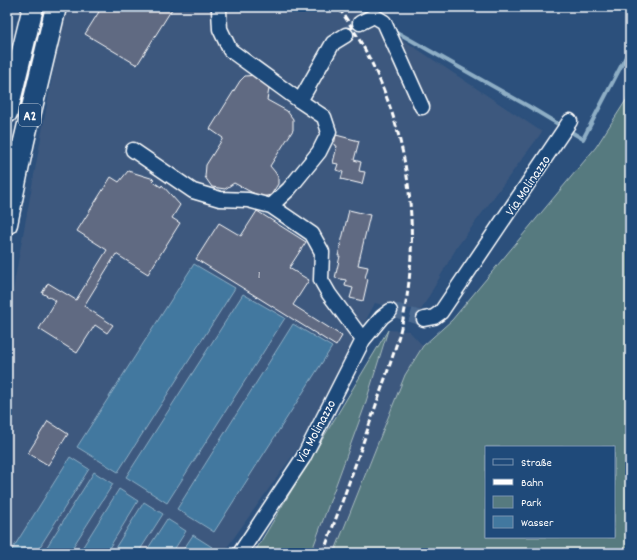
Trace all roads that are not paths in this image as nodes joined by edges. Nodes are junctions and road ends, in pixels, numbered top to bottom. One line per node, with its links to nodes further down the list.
1 (33, 7): 8 (highway, A2)
2 (56, 7): 12 (highway, A2)
3 (219, 10): 6 (street)
4 (360, 23): 7 (street)
5 (346, 36): 6 (street)
6 (300, 101): 11 (street)
7 (422, 107)
8 (7, 113)
9 (570, 122): 14 (street, Via Molinazzo)
10 (133, 150): 11 (street)
11 (271, 206): 15 (street)
12 (7, 224)
13 (390, 311): 15 (street, Via Molinazzo)
14 (424, 319)
15 (363, 340): 16 (street, Via Molinazzo)
16 (240, 553)

